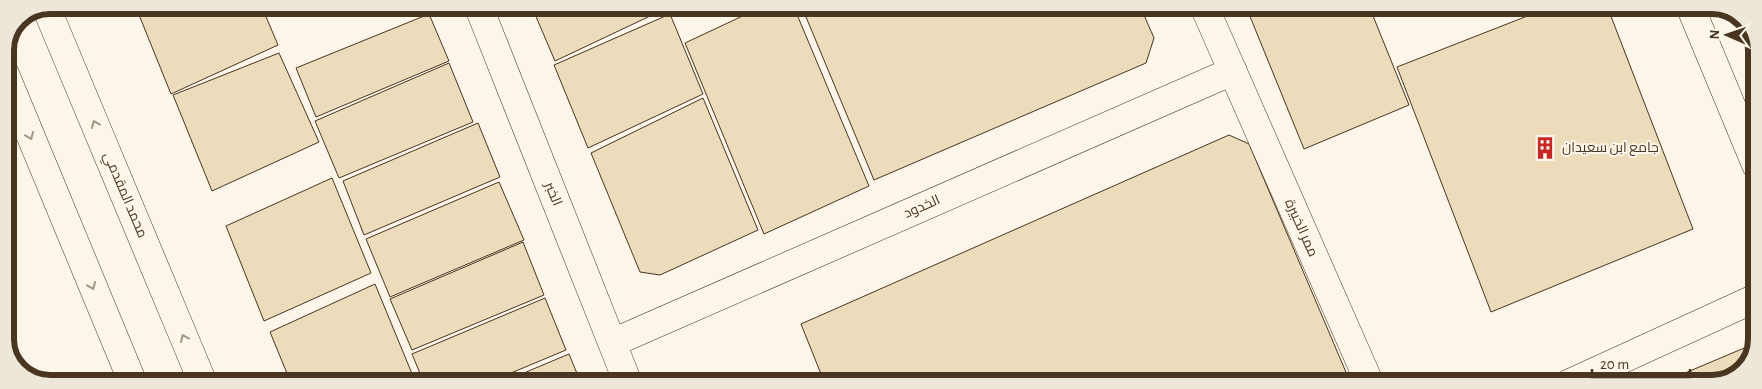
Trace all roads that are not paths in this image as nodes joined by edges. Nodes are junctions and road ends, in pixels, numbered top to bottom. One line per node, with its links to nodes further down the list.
1 (49, 14): 11 (street, محمد المقدمي, one-way to 1)
2 (482, 14): 9 (street, الخبر)
3 (1208, 14): 5 (street, ممر الخبيرة)
4 (1693, 14): 7 (street)
5 (1233, 71): 9 (street, الخدود); 13 (street, ممر الخبيرة)
6 (14, 96): 10 (street, one-way to 10)
7 (1748, 146)
8 (1748, 302): 14 (street)
9 (612, 344): 12 (street, الخبر)
10 (129, 375)
11 (200, 375)
12 (625, 375)
13 (1366, 375)
14 (1588, 375)

